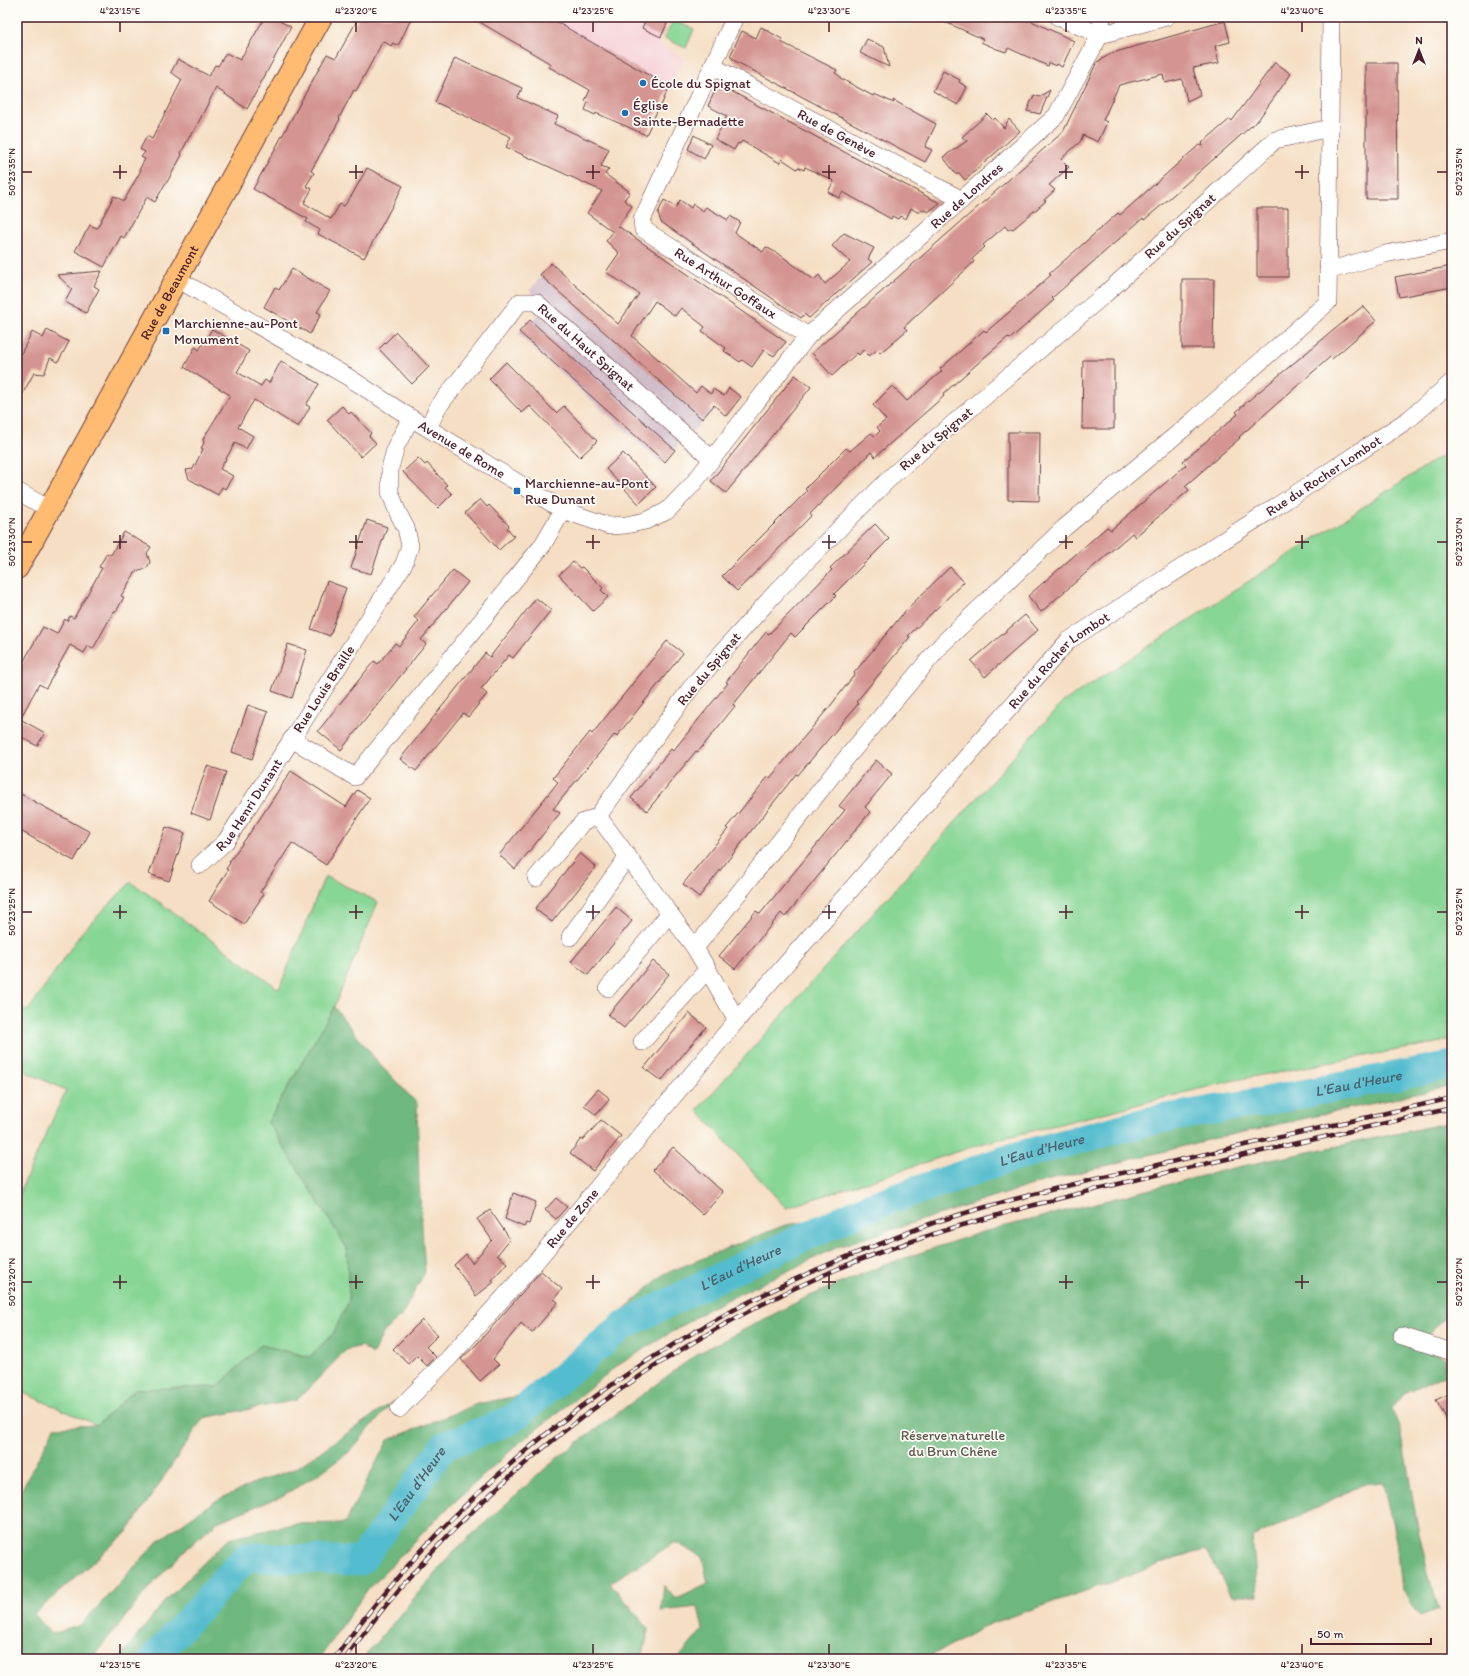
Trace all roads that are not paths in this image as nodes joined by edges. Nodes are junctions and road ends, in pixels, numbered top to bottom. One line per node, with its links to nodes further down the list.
1 (321, 17): 13 (main road, Rue de Beaumont)
2 (735, 17): 8 (street)
3 (1058, 17): 7 (street)
4 (1102, 17): 7 (street)
5 (1166, 17): 7 (street)
6 (1331, 17): 9 (street)
7 (1100, 35): 10 (street, Rue de Londres)
8 (712, 66): 10 (street, Rue de Genève); 14 (street, Rue Arthur Goffaux)
9 (1330, 128): 12 (street); 24 (street, Rue du Spignat)
10 (962, 200): 14 (street, Rue de Londres)
11 (1452, 241): 12 (street)
12 (1328, 272): 30 (street)
13 (177, 279): 16 (street, Avenue de Rome); 20 (main road, Rue de Beaumont)
14 (808, 336): 18 (street, Avenue de Rome)
15 (1452, 382): 33 (street, Rue du Rocher Lombot)
16 (411, 418): 17 (street, Avenue de Rome); 23 (street, Rue Louis Braille)
17 (428, 428): 18 (street, Rue du Haut Spignat); 21 (street, Avenue de Rome)
18 (712, 459): 21 (street, Avenue de Rome)
19 (17, 491): 20 (street)
20 (49, 509): 22 (main road, Rue de Beaumont)
21 (563, 510): 23 (street, Rue Louis Braille)
22 (17, 568)
23 (292, 739): 26 (street, Rue Henri Dunant)
24 (598, 816): 25 (street); 27 (street, Rue du Spignat)
25 (628, 856): 28 (street); 29 (street)
26 (200, 865)
27 (536, 878)
28 (670, 913): 30 (street); 32 (street)
29 (570, 936)
30 (695, 948): 31 (street)
31 (708, 969): 33 (street); 34 (street)
32 (608, 988)
33 (737, 1020): 37 (street, Rue de Zone)
34 (642, 1042)
35 (1402, 1336): 36 (street)
36 (1452, 1352)
37 (399, 1408)

